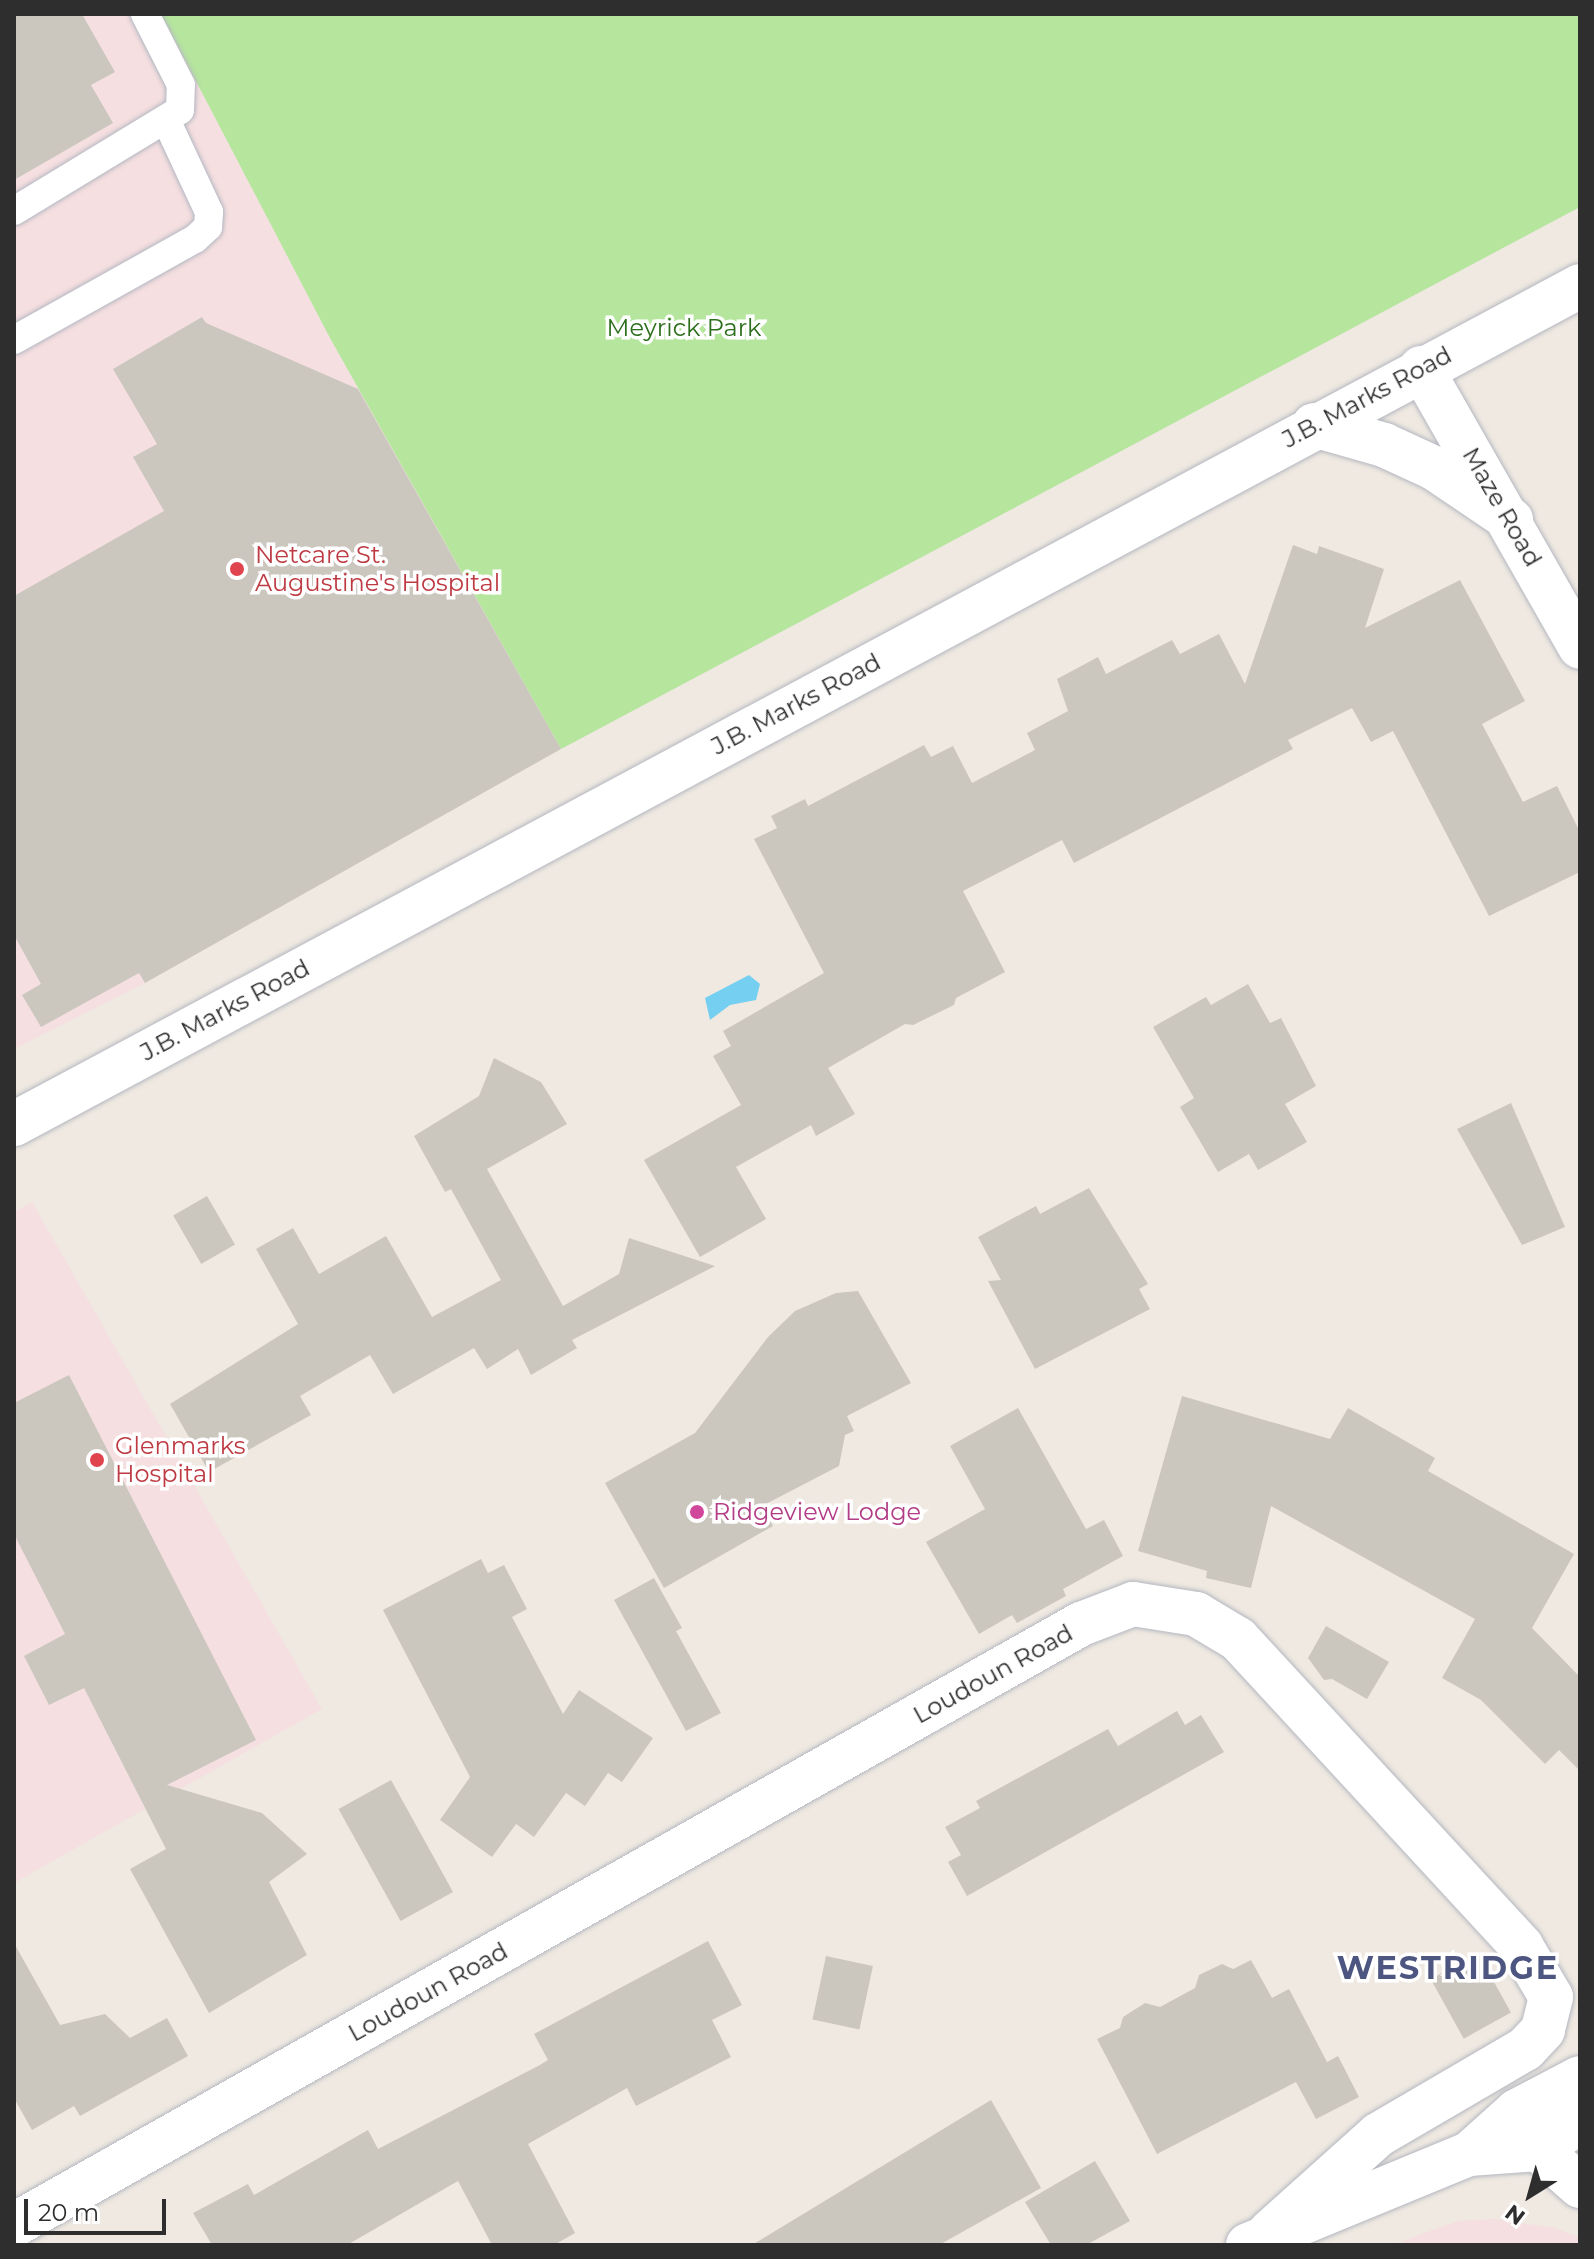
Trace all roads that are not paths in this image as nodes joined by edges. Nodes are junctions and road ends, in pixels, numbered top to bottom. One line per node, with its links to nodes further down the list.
1 (145, 14): 2 (lane)
2 (167, 122): 3 (lane); 5 (lane)
3 (14, 211)
4 (1580, 286): 6 (street, J.B. Marks Road)
5 (14, 340)
6 (1421, 368): 7 (street, J.B. Marks Road); 8 (street, Maze Road)
7 (1314, 425): 8 (street); 10 (street, J.B. Marks Road)
8 (1511, 520): 9 (street, Maze Road)
9 (1580, 647)
10 (14, 1124)
11 (1580, 2078): 12 (street)
12 (1517, 2111): 14 (street); 15 (street)
13 (1580, 2122): 14 (street)
14 (1538, 2149): 15 (street); 16 (street)
15 (1469, 2154): 18 (street)
16 (1580, 2186)
17 (14, 2225): 18 (street, Loudoun Road)
18 (1259, 2239)

